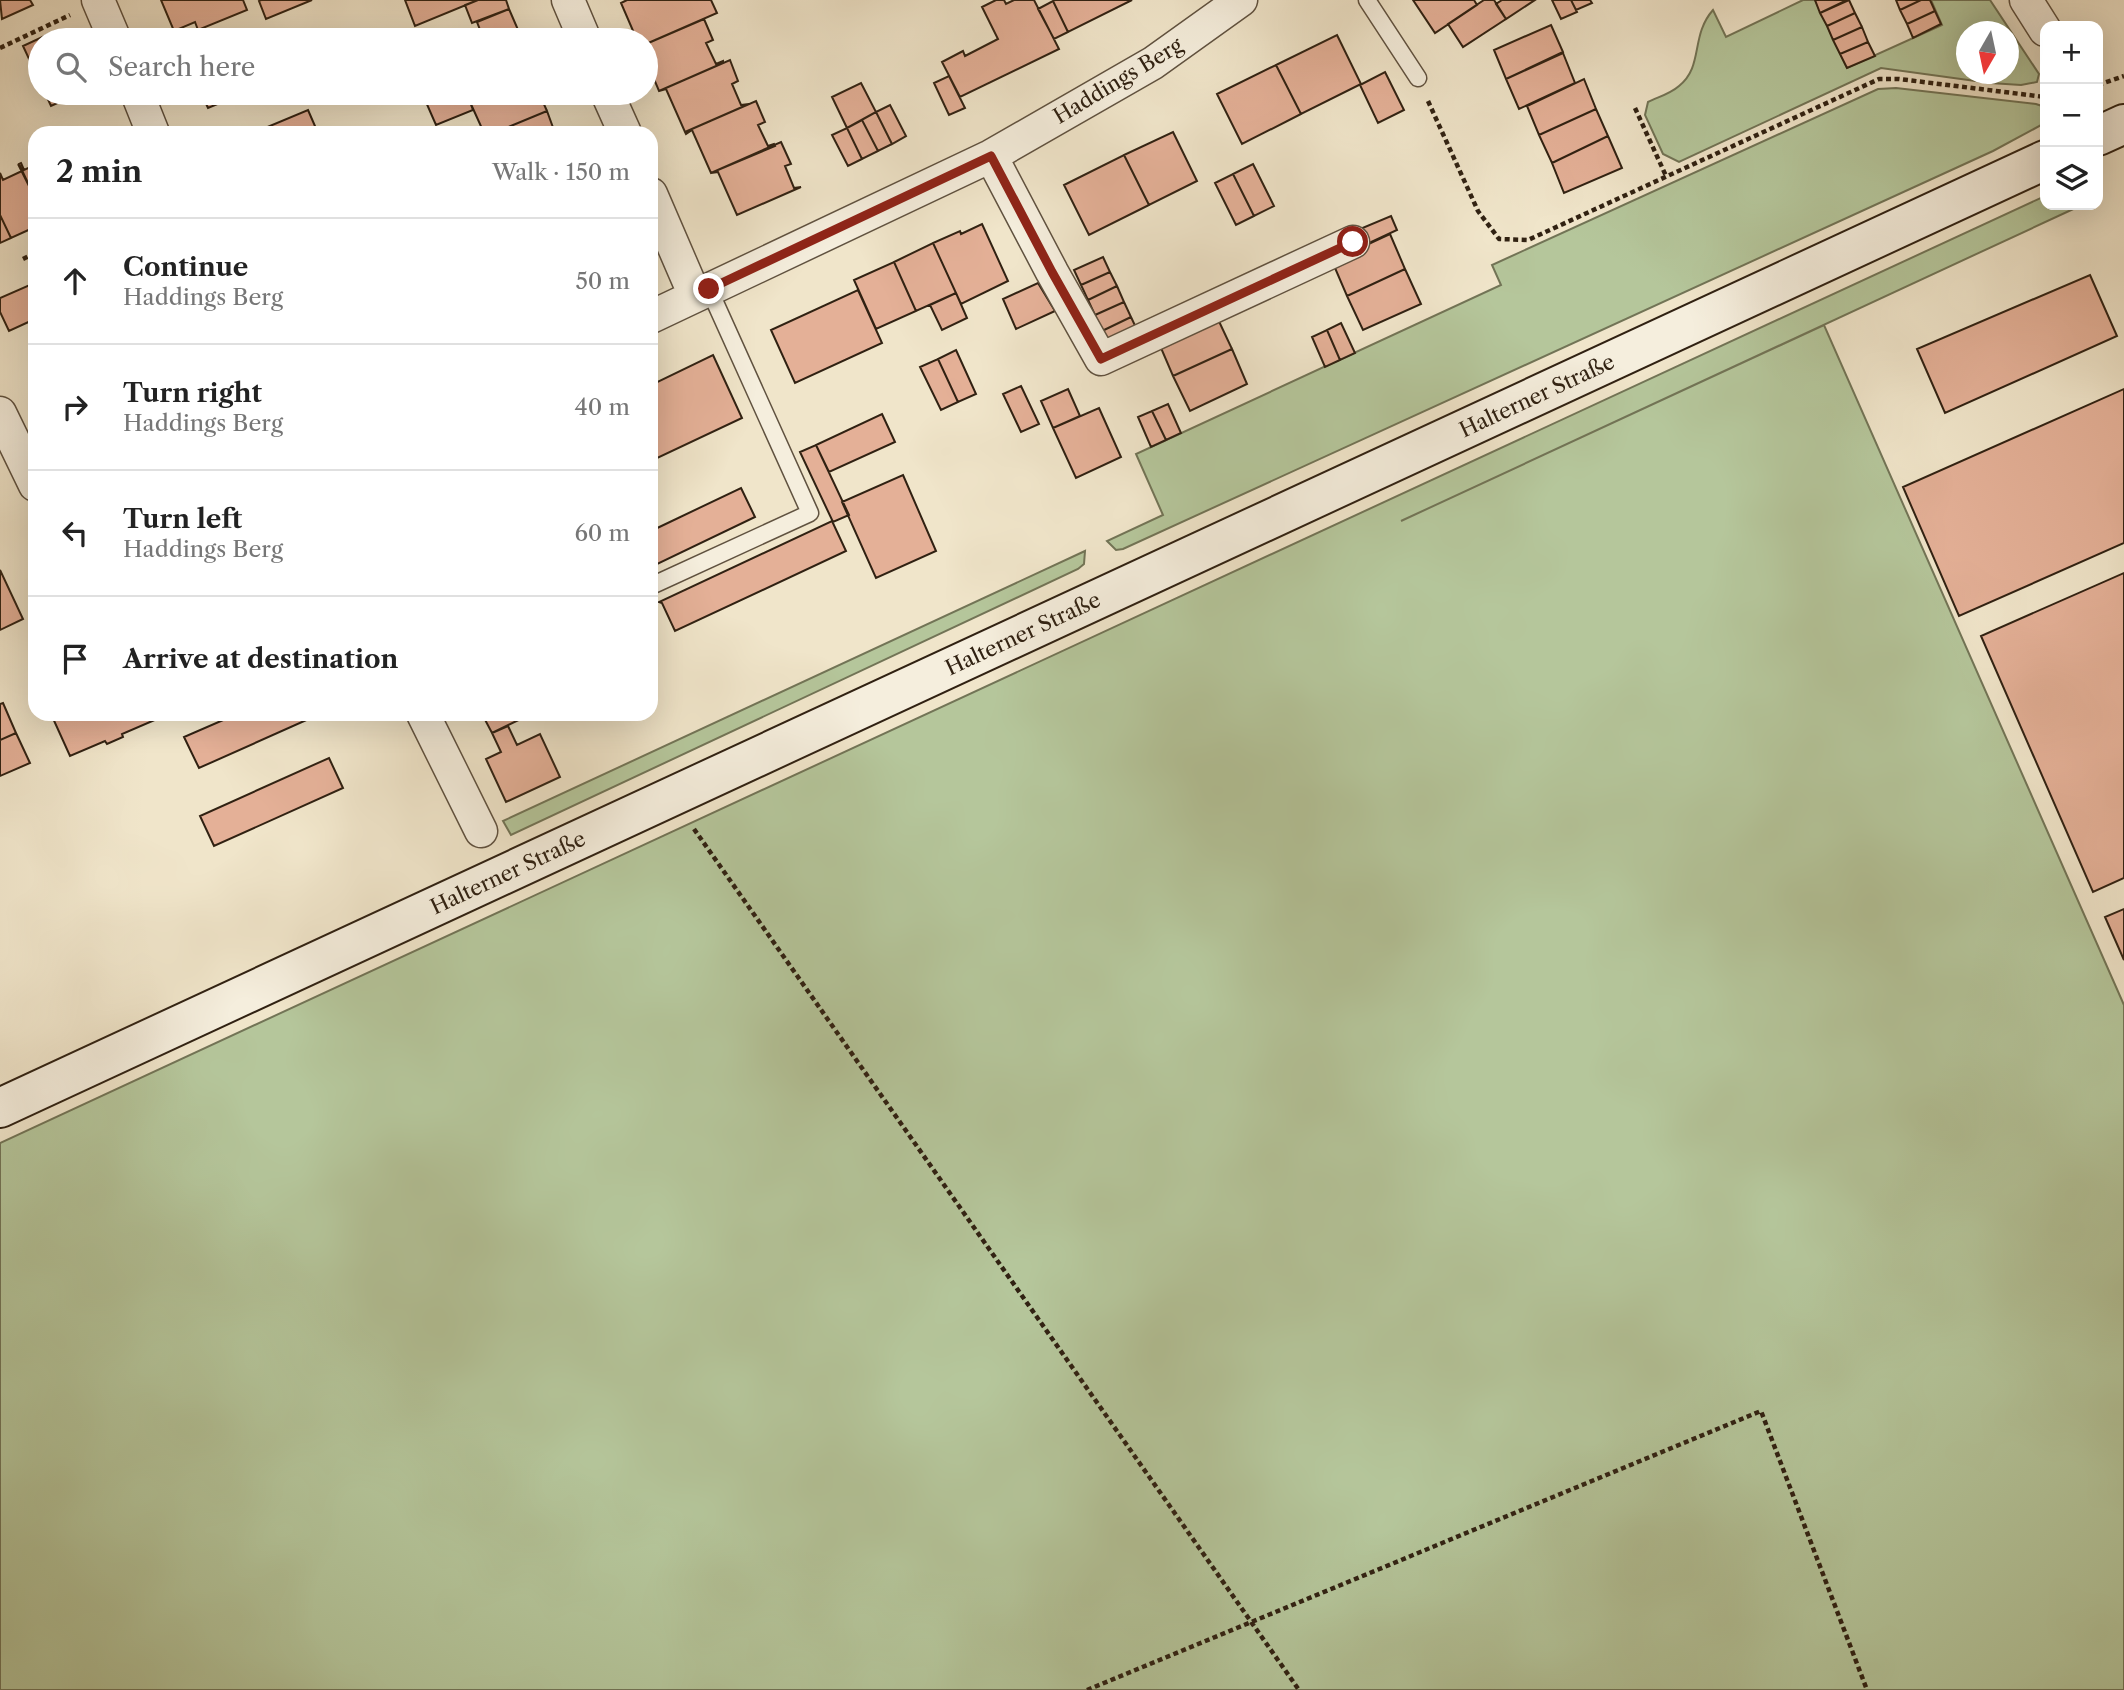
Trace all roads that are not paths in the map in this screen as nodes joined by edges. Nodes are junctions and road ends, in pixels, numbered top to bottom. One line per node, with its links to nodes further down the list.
1 (568, 0): 8 (street)
2 (1241, 0): 14 (street, Haddings Berg)
3 (1367, 0): 9 (lane)
4 (2026, 0): 6 (street)
5 (99, 1): 7 (street)
6 (2040, 22)
7 (110, 28)
8 (580, 28)
9 (1418, 78)
10 (141, 105): 12 (street)
11 (612, 105): 13 (street)
12 (150, 126)
13 (622, 126)
14 (991, 156): 17 (street); 18 (street, Haddings Berg)
15 (2040, 162): 25 (main road, Halterner Straße)
16 (658, 207): 18 (street)
17 (1353, 242)
18 (702, 292): 19 (street, Haddings Berg); 22 (lane)
19 (658, 314)
20 (0, 413): 21 (street)
21 (28, 471)
22 (658, 583)
23 (426, 721): 24 (street)
24 (481, 831)
25 (0, 1108)

